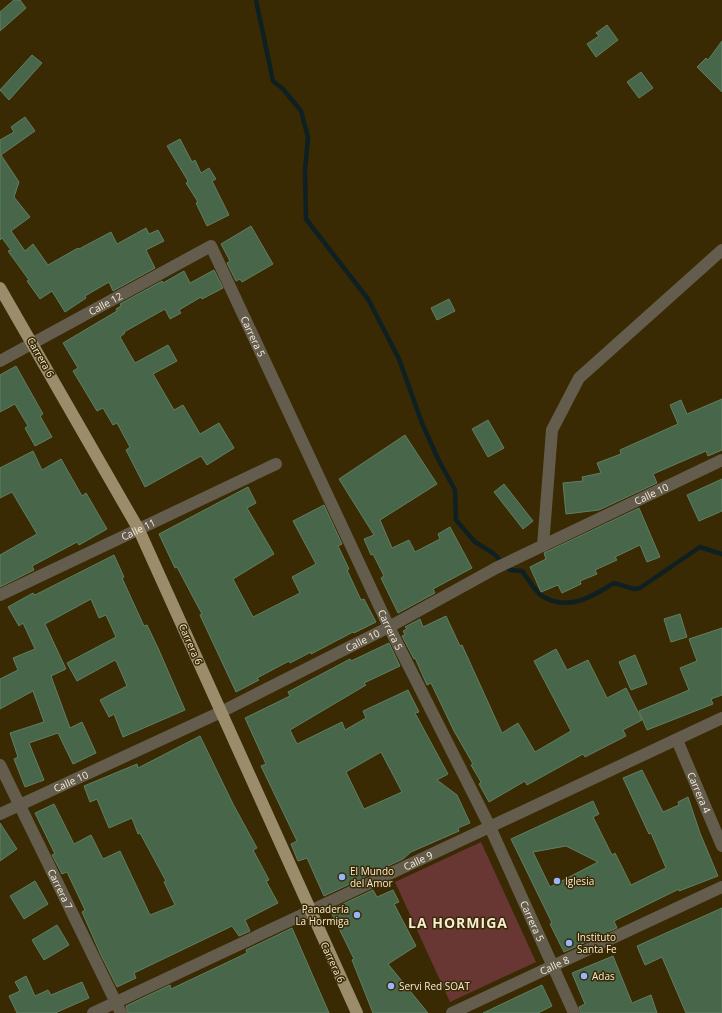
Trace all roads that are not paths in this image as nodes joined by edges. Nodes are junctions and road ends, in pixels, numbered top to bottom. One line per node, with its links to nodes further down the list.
1 (211, 246): 4 (street, Calle 12); 11 (street, Carrera 5)
2 (722, 250): 9 (street)
3 (0, 288): 4 (main road, Carrera 6)
4 (32, 343): 5 (street, Calle 12); 8 (main road, Carrera 6)
5 (0, 361)
6 (722, 460): 9 (street, Calle 10)
7 (276, 464): 8 (street, Calle 11)
8 (139, 530): 10 (street, Calle 11); 12 (main road, Carrera 6)
9 (544, 546): 11 (street, Calle 10)
10 (0, 595)
11 (389, 627): 12 (street, Calle 10); 18 (street, Carrera 5)
12 (221, 712): 16 (street, Calle 10); 21 (main road, Carrera 6)
13 (722, 718): 14 (street, Calle 9)
14 (677, 740): 18 (street, Calle 9); 19 (street, Carrera 4)
15 (0, 764): 16 (street, Carrera 7)
16 (19, 805): 17 (street, Calle 10); 23 (street, Carrera 7)
17 (0, 814)
18 (490, 827): 21 (street, Calle 9); 22 (street, Carrera 5)
19 (722, 846)
20 (722, 887): 22 (street, Calle 8)
21 (310, 911): 23 (street, Calle 9); 26 (main road, Carrera 6)
22 (553, 966): 24 (street, Calle 8); 27 (street, Carrera 5)
23 (119, 1008): 25 (street, Calle 9)
24 (456, 1012)
25 (93, 1013)
26 (357, 1013)
27 (574, 1013)

